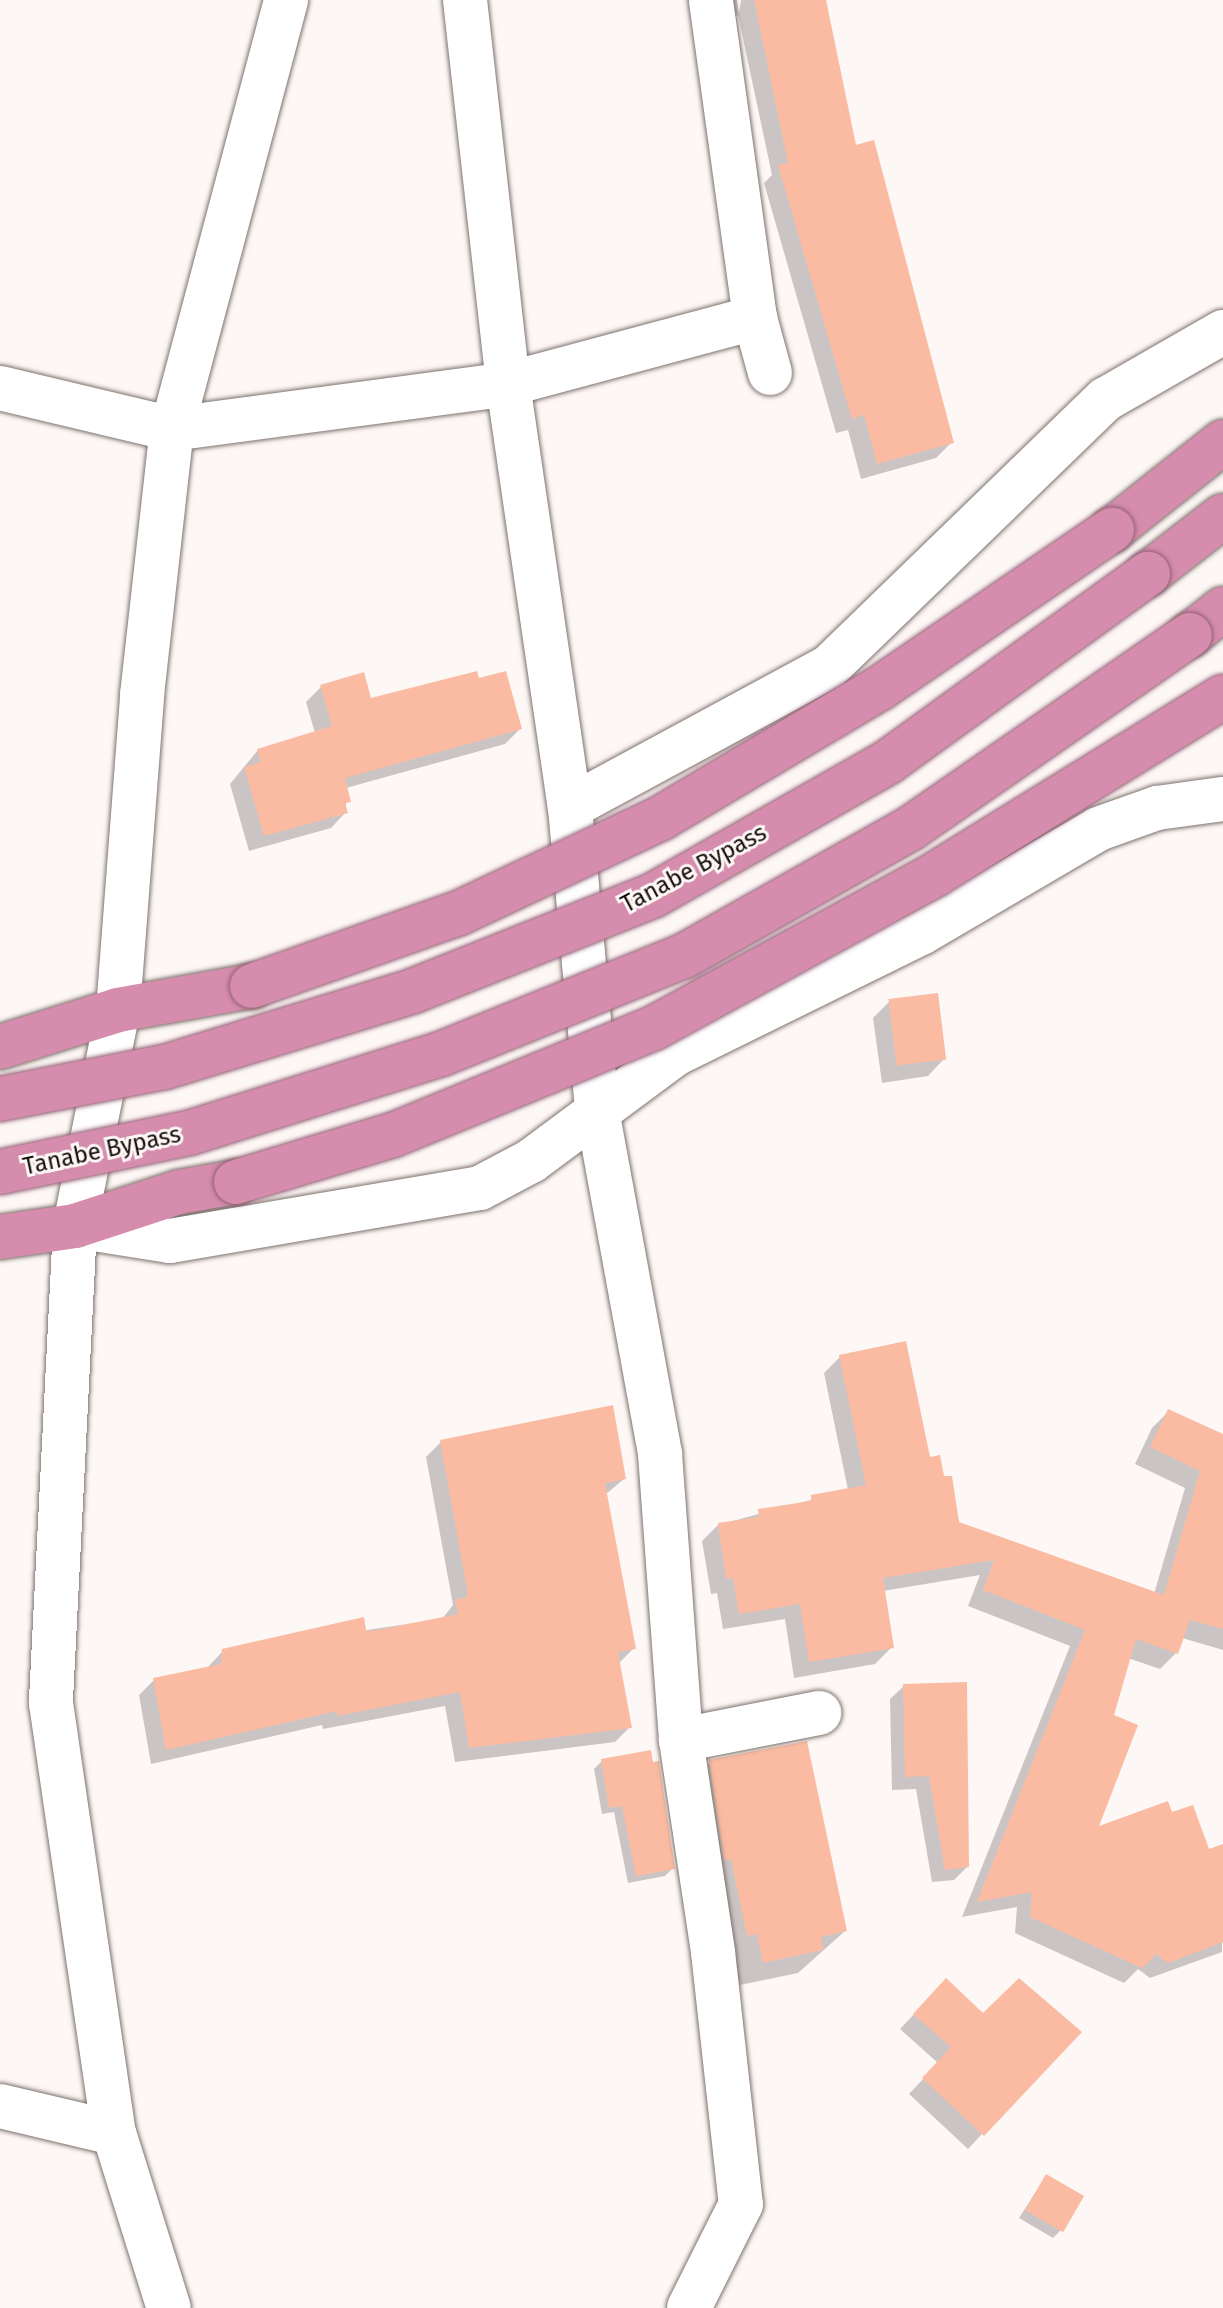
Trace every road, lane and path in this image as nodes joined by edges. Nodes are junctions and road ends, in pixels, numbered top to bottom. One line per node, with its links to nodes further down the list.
1 (286, 0): 9 (street)
2 (465, 0): 7 (street)
3 (711, 0): 4 (street)
4 (755, 318): 6 (street); 7 (street)
5 (1223, 332): 15 (street)
6 (770, 373)
7 (508, 384): 9 (street); 15 (street)
8 (0, 388): 9 (street)
9 (151, 424): 16 (street)
10 (1223, 442): 16 (highway, bridge)
11 (1223, 516): 18 (highway, Tanabe Bypass, bridge)
12 (1207, 622): 20 (highway, Tanabe Bypass, bridge)
13 (1223, 697): 21 (highway, bridge)
14 (1223, 799): 19 (street)
15 (570, 807): 19 (street)
16 (118, 1010): 17 (highway); 21 (street)
17 (2, 1047)
18 (0, 1099)
19 (597, 1110): 21 (street); 24 (street)
20 (0, 1172)
21 (75, 1226): 22 (highway); 26 (street)
22 (0, 1237)
23 (819, 1713): 24 (street)
24 (681, 1740): 28 (street)
25 (0, 2106): 26 (street)
26 (114, 2133): 27 (street)
27 (169, 2308)
28 (689, 2308)

